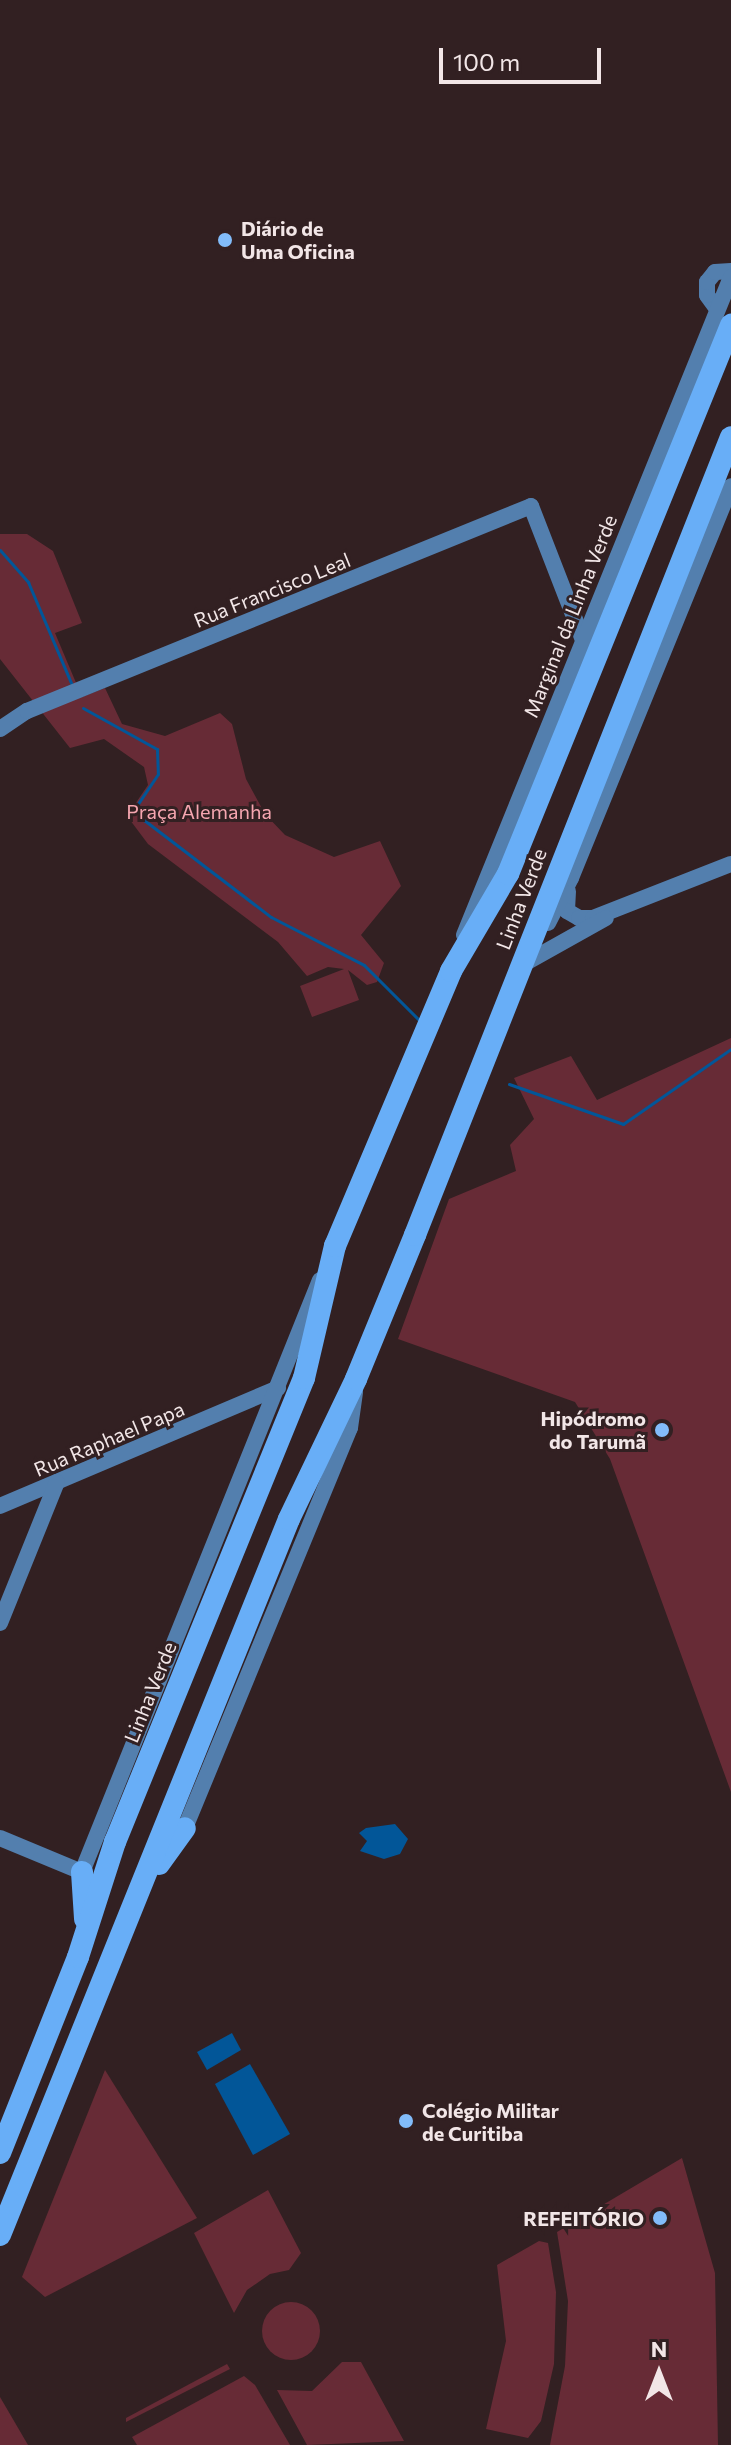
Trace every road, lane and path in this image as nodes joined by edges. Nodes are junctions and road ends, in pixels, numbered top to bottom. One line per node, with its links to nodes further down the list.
1 (731, 274): 2 (main road, Marginal da Linha Verde)
2 (724, 317): 6 (main road, Marginal da Linha Verde); 15 (highway, Linha Verde)
3 (731, 437): 16 (highway, Linha Verde)
4 (731, 486): 12 (main road)
5 (567, 595): 6 (main road); 7 (main road); 8 (main road, Rua Francisco Leal)
6 (595, 607): 7 (main road, Marginal da Linha Verde)
7 (583, 640): 15 (main road, Marginal da Linha Verde)
8 (27, 711): 9 (main road); 10 (main road)
9 (0, 712)
10 (0, 729)
11 (731, 864): 13 (main road)
12 (571, 878): 13 (main road); 14 (main road)
13 (611, 915): 14 (main road)
14 (529, 961): 16 (main road)
15 (451, 971): 17 (highway, Linha Verde)
16 (510, 994): 18 (highway, Linha Verde)
17 (335, 1246): 19 (main road, Linha Verde); 29 (highway, Linha Verde)
18 (356, 1379): 25 (main road, Linha Verde); 28 (highway, Linha Verde)
19 (278, 1388): 20 (main road, Rua Raphael Papa); 21 (main road, Linha Verde)
20 (233, 1409): 21 (main road); 22 (main road, Rua Raphael Papa)
21 (261, 1430): 27 (main road, Linha Verde)
22 (57, 1482): 23 (main road, Rua Raphael Papa); 24 (main road)
23 (0, 1506)
24 (0, 1623)
25 (185, 1828): 28 (highway)
26 (0, 1838): 27 (main road)
27 (82, 1872): 29 (highway)
28 (139, 1891): 31 (highway, Linha Verde)
29 (86, 1932): 30 (highway, Linha Verde)
30 (0, 2153)
31 (0, 2235)

